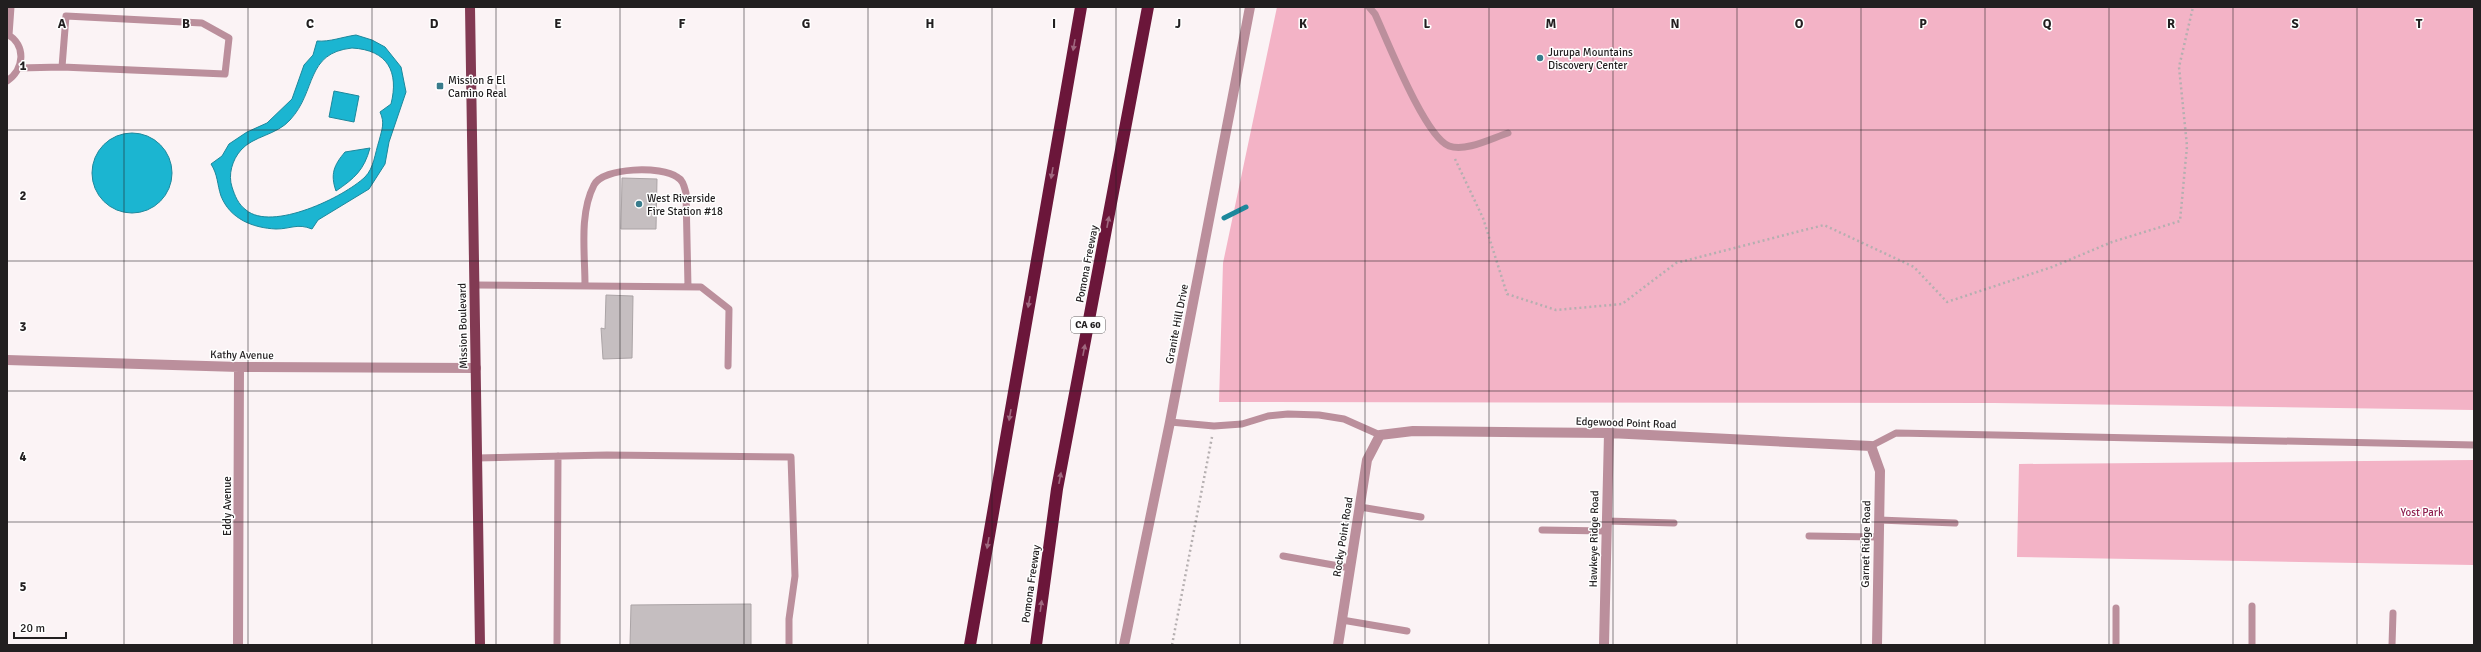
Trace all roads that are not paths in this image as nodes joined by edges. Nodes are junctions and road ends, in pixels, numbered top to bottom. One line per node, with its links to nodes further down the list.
1 (10, 7): 7 (lane)
2 (470, 7): 12 (main road, Mission Boulevard)
3 (1081, 7): 46 (highway, one-way to 46)
4 (1148, 7): 47 (highway, Pomona Freeway / CA 60, one-way to 4)
5 (1250, 7): 19 (street, Granite Hill Drive)
6 (1369, 7): 11 (lane)
7 (8, 35): 8 (lane)
8 (19, 68): 9 (lane); 10 (lane)
9 (62, 68): 9 (lane)
10 (7, 81)
11 (1508, 133)
12 (475, 285): 13 (lane); 18 (main road, Mission Boulevard)
13 (585, 285): 14 (lane); 14 (lane)
14 (688, 287): 16 (lane)
15 (7, 360): 17 (street, Kathy Avenue)
16 (728, 366)
17 (240, 367): 18 (street, Kathy Avenue); 42 (street, Eddy Avenue)
18 (476, 368): 25 (main road, Mission Boulevard)
19 (1170, 422): 21 (lane); 48 (street, Granite Hill Drive)
20 (1609, 433): 21 (street, Edgewood Point Road); 23 (street, Edgewood Point Road); 31 (street, Hawkeye Ridge Road)
21 (1380, 435): 26 (street, Rocky Point Road)
22 (2474, 445): 23 (lane)
23 (1871, 446): 28 (street, Garnet Ridge Road)
24 (558, 456): 25 (lane); 44 (lane); 45 (lane)
25 (477, 458): 43 (main road, Mission Boulevard)
26 (1360, 507): 27 (lane); 36 (street, Rocky Point Road)
27 (1420, 517)
28 (1879, 520): 30 (lane); 34 (street, Garnet Ridge Road)
29 (1674, 523): 31 (lane)
30 (1955, 523)
31 (1607, 526): 32 (lane); 50 (street, Hawkeye Ridge Road)
32 (1542, 530)
33 (1809, 536): 34 (lane)
34 (1878, 537): 51 (street, Garnet Ridge Road)
35 (1283, 556): 36 (lane)
36 (1350, 568): 40 (street, Rocky Point Road)
37 (2252, 606): 53 (lane)
38 (2116, 608): 52 (lane)
39 (2393, 613): 54 (lane)
40 (1342, 620): 41 (lane); 49 (street, Rocky Point Road)
41 (1407, 631)
42 (238, 645)
43 (480, 645)
44 (557, 645)
45 (789, 645)
46 (970, 645)
47 (1036, 645)
48 (1124, 645)
49 (1338, 645)
50 (1604, 645)
51 (1877, 645)
52 (2116, 645)
53 (2252, 645)
54 (2392, 645)

